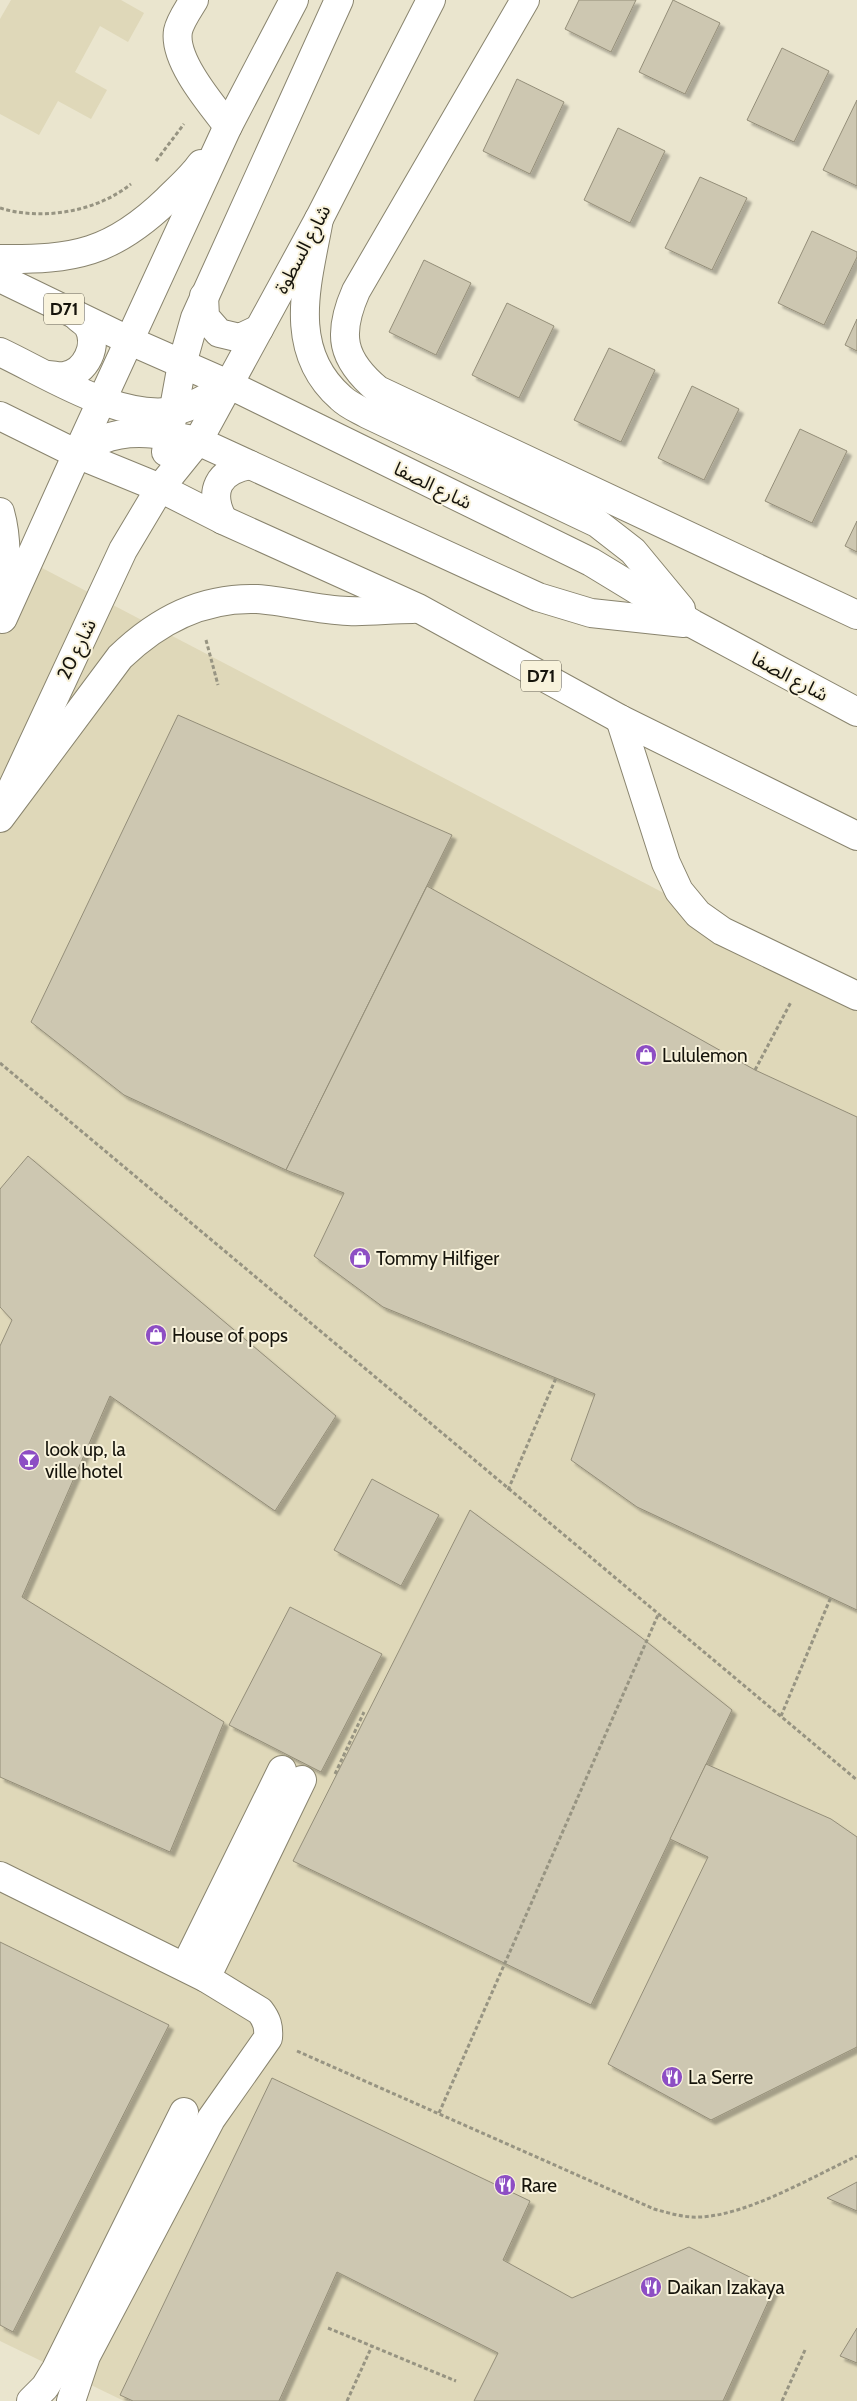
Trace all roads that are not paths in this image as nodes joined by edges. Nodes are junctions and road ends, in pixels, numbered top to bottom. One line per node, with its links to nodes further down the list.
1 (194, 0): 6 (main road)
2 (294, 0): 6 (main road)
3 (339, 0): 10 (main road)
4 (431, 0): 7 (main road, شارع السطوة)
5 (525, 0): 28 (main road)
6 (228, 126): 8 (main road); 13 (main road)
7 (319, 219): 12 (main road, شارع السطوة); 30 (main road)
8 (0, 259)
9 (0, 278): 11 (main road, شارع الصفا / D71)
10 (204, 296): 12 (main road); 15 (main road)
11 (76, 315): 13 (main road, شارع الصفا / D71); 16 (main road)
12 (258, 329): 17 (main road, شارع السطوة)
13 (128, 340): 15 (main road, شارع الصفا / D71); 18 (main road)
14 (0, 352): 16 (main road)
15 (182, 364): 17 (main road, شارع الصفا / D71); 20 (main road)
16 (48, 375): 18 (main road)
17 (228, 384): 20 (main road); 21 (main road, شارع السطوة); 30 (main road, شارع الصفا / D71)
18 (101, 401): 20 (main road); 22 (main road)
19 (0, 416): 22 (main road, D71)
20 (172, 423): 21 (main road); 22 (main road); 24 (main road)
21 (198, 441): 23 (main road); 24 (main road, شارع السطوة)
22 (77, 454): 24 (main road, D71); 29 (main road)
23 (250, 465): 26 (main road); 30 (main road)
24 (160, 488): 26 (main road, D71); 33 (main road, شارع 20)
25 (0, 512): 29 (main road)
26 (223, 520): 27 (main road, D71)
27 (418, 608): 32 (main road, D71); 34 (main road)
28 (857, 615)
29 (1, 622)
30 (693, 624): 31 (main road, شارع الصفا / D71)
31 (857, 712)
32 (620, 719): 35 (main road, D71); 36 (main road)
33 (0, 814)
34 (0, 818)
35 (857, 836)
36 (857, 996)
37 (292, 1775): 39 (main road)
38 (0, 1876): 39 (main road)
39 (195, 1973): 42 (main road)
40 (184, 2112): 41 (main road)
41 (31, 2401)
42 (71, 2401)

